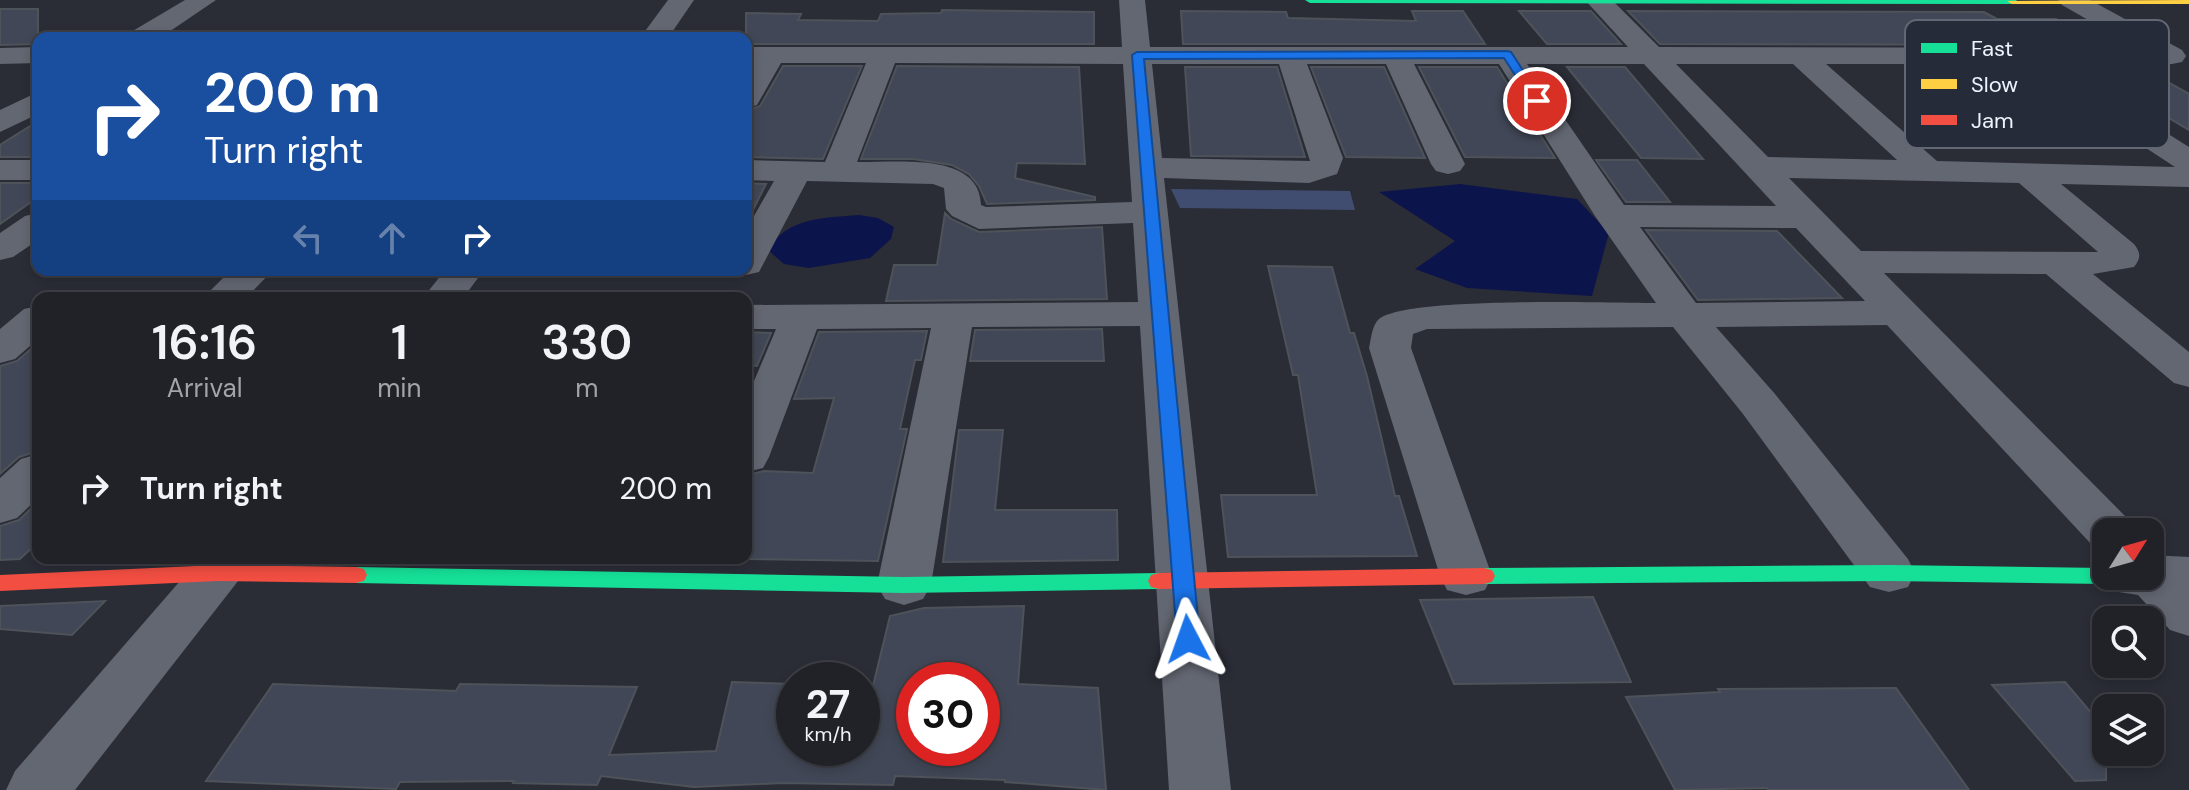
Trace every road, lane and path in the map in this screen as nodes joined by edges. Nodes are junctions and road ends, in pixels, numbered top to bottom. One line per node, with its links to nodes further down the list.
1 (203, 0): 12 (street)
2 (681, 0): 13 (street)
3 (1132, 0): 19 (street)
4 (1310, 0): 5 (street)
5 (1506, 0): 6 (street)
6 (1598, 0): 7 (street); 14 (street)
7 (1634, 0): 8 (street)
8 (1927, 0): 9 (street)
9 (2071, 0): 10 (street); 11 (street)
10 (2189, 1)
11 (2108, 20)
12 (151, 32)
13 (658, 32)
14 (1650, 54): 15 (street); 22 (street); 32 (street)
15 (1798, 54): 23 (street); 37 (street)
16 (32, 55): 24 (street)
17 (759, 55): 18 (street); 25 (street)
18 (884, 55): 19 (street); 38 (street)
19 (1137, 55): 20 (street); 31 (street)
20 (1290, 55): 21 (street); 31 (street)
21 (1396, 55): 22 (street); 30 (street)
22 (1507, 55): 42 (street)
23 (1905, 55)
24 (0, 56)
25 (752, 79)
26 (32, 104): 27 (street)
27 (0, 123)
28 (2169, 148): 29 (street)
29 (2189, 161)
30 (1448, 164)
31 (1147, 167): 41 (street)
32 (1758, 167): 37 (street); 43 (street)
33 (0, 170): 34 (street)
34 (32, 170)
35 (752, 170): 36 (street)
36 (796, 171): 38 (street); 46 (street)
37 (1928, 171): 39 (street)
38 (837, 172): 41 (street)
39 (2027, 173): 40 (street); 48 (street)
40 (2189, 177)
41 (1151, 212): 56 (street)
42 (1613, 216): 43 (street); 59 (street)
43 (1807, 217): 47 (street)
44 (32, 228): 45 (street)
45 (0, 249)
46 (752, 255)
47 (1852, 262): 48 (street); 55 (street)
48 (2055, 262): 63 (street)
49 (247, 276): 51 (street)
50 (460, 276): 52 (street)
51 (230, 292)
52 (448, 292)
53 (0, 308): 54 (street)
54 (32, 309)
55 (1899, 313): 59 (street); 67 (street)
56 (1159, 314): 57 (street); 73 (street)
57 (954, 315): 58 (street); 75 (street)
58 (801, 316): 60 (street); 64 (street)
59 (1685, 316): 70 (street); 72 (street)
60 (752, 317)
61 (32, 323): 62 (street)
62 (0, 350)
63 (2189, 374)
64 (752, 442)
65 (32, 476): 66 (street)
66 (0, 506)
67 (2097, 518)
68 (224, 566): 69 (street); 74 (street); 78 (street)
69 (703, 568): 75 (street)
70 (1889, 573): 71 (street); 72 (street)
71 (2092, 575)
72 (1466, 576): 73 (street)
73 (1184, 578): 75 (street); 79 (street)
74 (0, 583)
75 (904, 585)
76 (2160, 590): 77 (street)
77 (2189, 615)
78 (37, 790)
79 (1200, 790)

